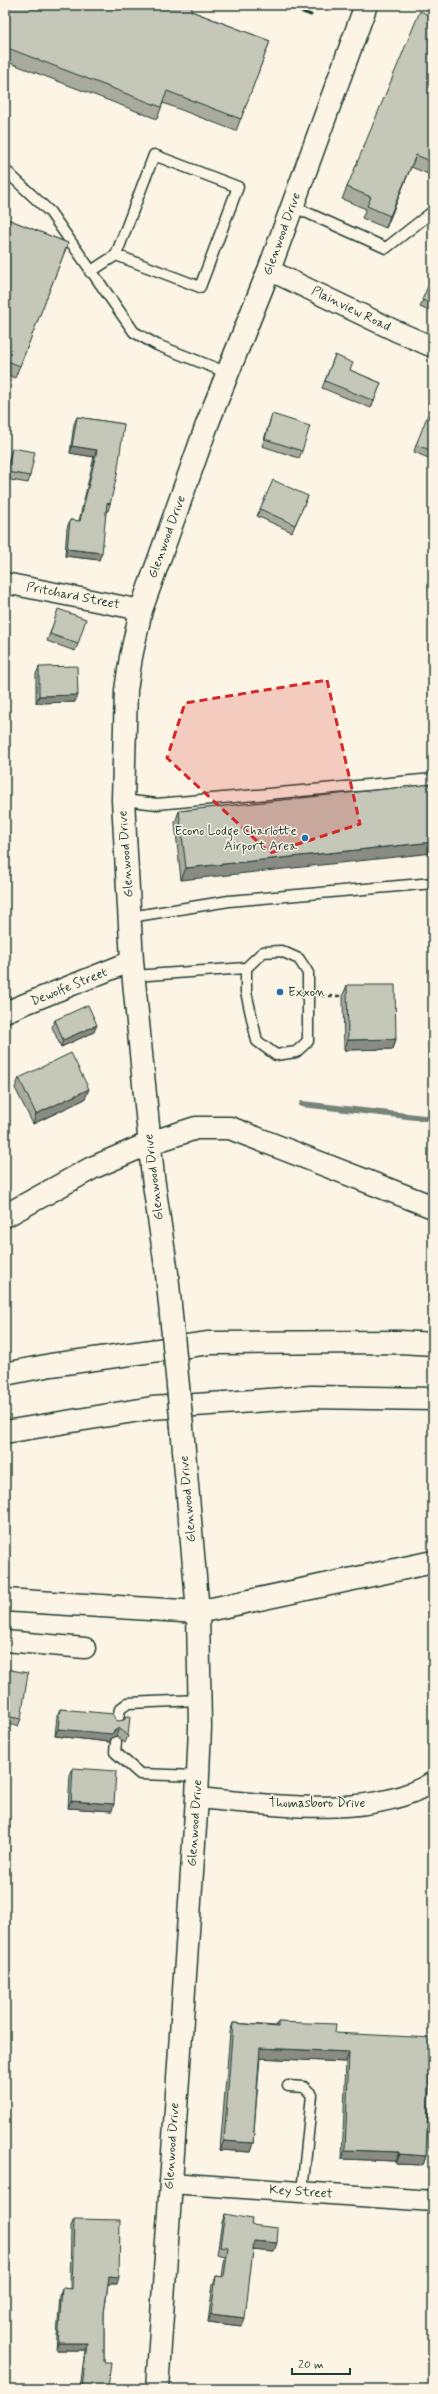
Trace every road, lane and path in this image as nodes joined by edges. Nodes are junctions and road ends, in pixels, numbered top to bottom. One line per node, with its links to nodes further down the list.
1 (366, 5): 3 (main road, Glenwood Drive)
2 (5, 170): 7 (lane)
3 (292, 206): 4 (lane); 6 (main road, Glenwood Drive)
4 (432, 212)
5 (116, 255): 5 (lane); 7 (lane)
6 (269, 270): 8 (street, Plainview Road); 9 (main road, Glenwood Drive)
7 (90, 272): 9 (lane)
8 (433, 347)
9 (228, 373): 11 (main road, Glenwood Drive)
10 (5, 583): 11 (street, Pritchard Street)
11 (141, 610): 13 (main road, Glenwood Drive)
12 (433, 779): 13 (lane)
13 (123, 800): 15 (main road, Glenwood Drive)
14 (433, 883): 15 (lane)
15 (130, 917): 17 (main road, Glenwood Drive)
16 (246, 968): 16 (lane); 17 (lane)
17 (133, 969): 18 (street, Dewolfe Street); 19 (main road, Glenwood Drive)
18 (5, 1012)
19 (150, 1143): 20 (main road); 21 (main road); 28 (main road, Glenwood Drive, bridge)
20 (433, 1207)
21 (5, 1216)
22 (433, 1344): 23 (main road)
23 (5, 1374)
24 (433, 1399): 25 (main road)
25 (5, 1432)
26 (433, 1562): 28 (main road)
27 (5, 1600): 28 (main road)
28 (198, 1612): 31 (main road, Glenwood Drive)
29 (5, 1641): 30 (street)
30 (85, 1648)
31 (200, 1700): 32 (lane); 34 (main road, Glenwood Drive)
32 (117, 1722)
33 (116, 1742): 34 (lane)
34 (198, 1776): 36 (main road, Glenwood Drive)
35 (433, 1782): 36 (street, Thomasboro Drive)
36 (197, 1798): 38 (main road, Glenwood Drive)
37 (288, 2086): 39 (lane)
38 (170, 2183): 39 (street, Key Street); 41 (main road, Glenwood Drive)
39 (302, 2192): 40 (street, Key Street)
40 (433, 2201)
41 (157, 2389)

